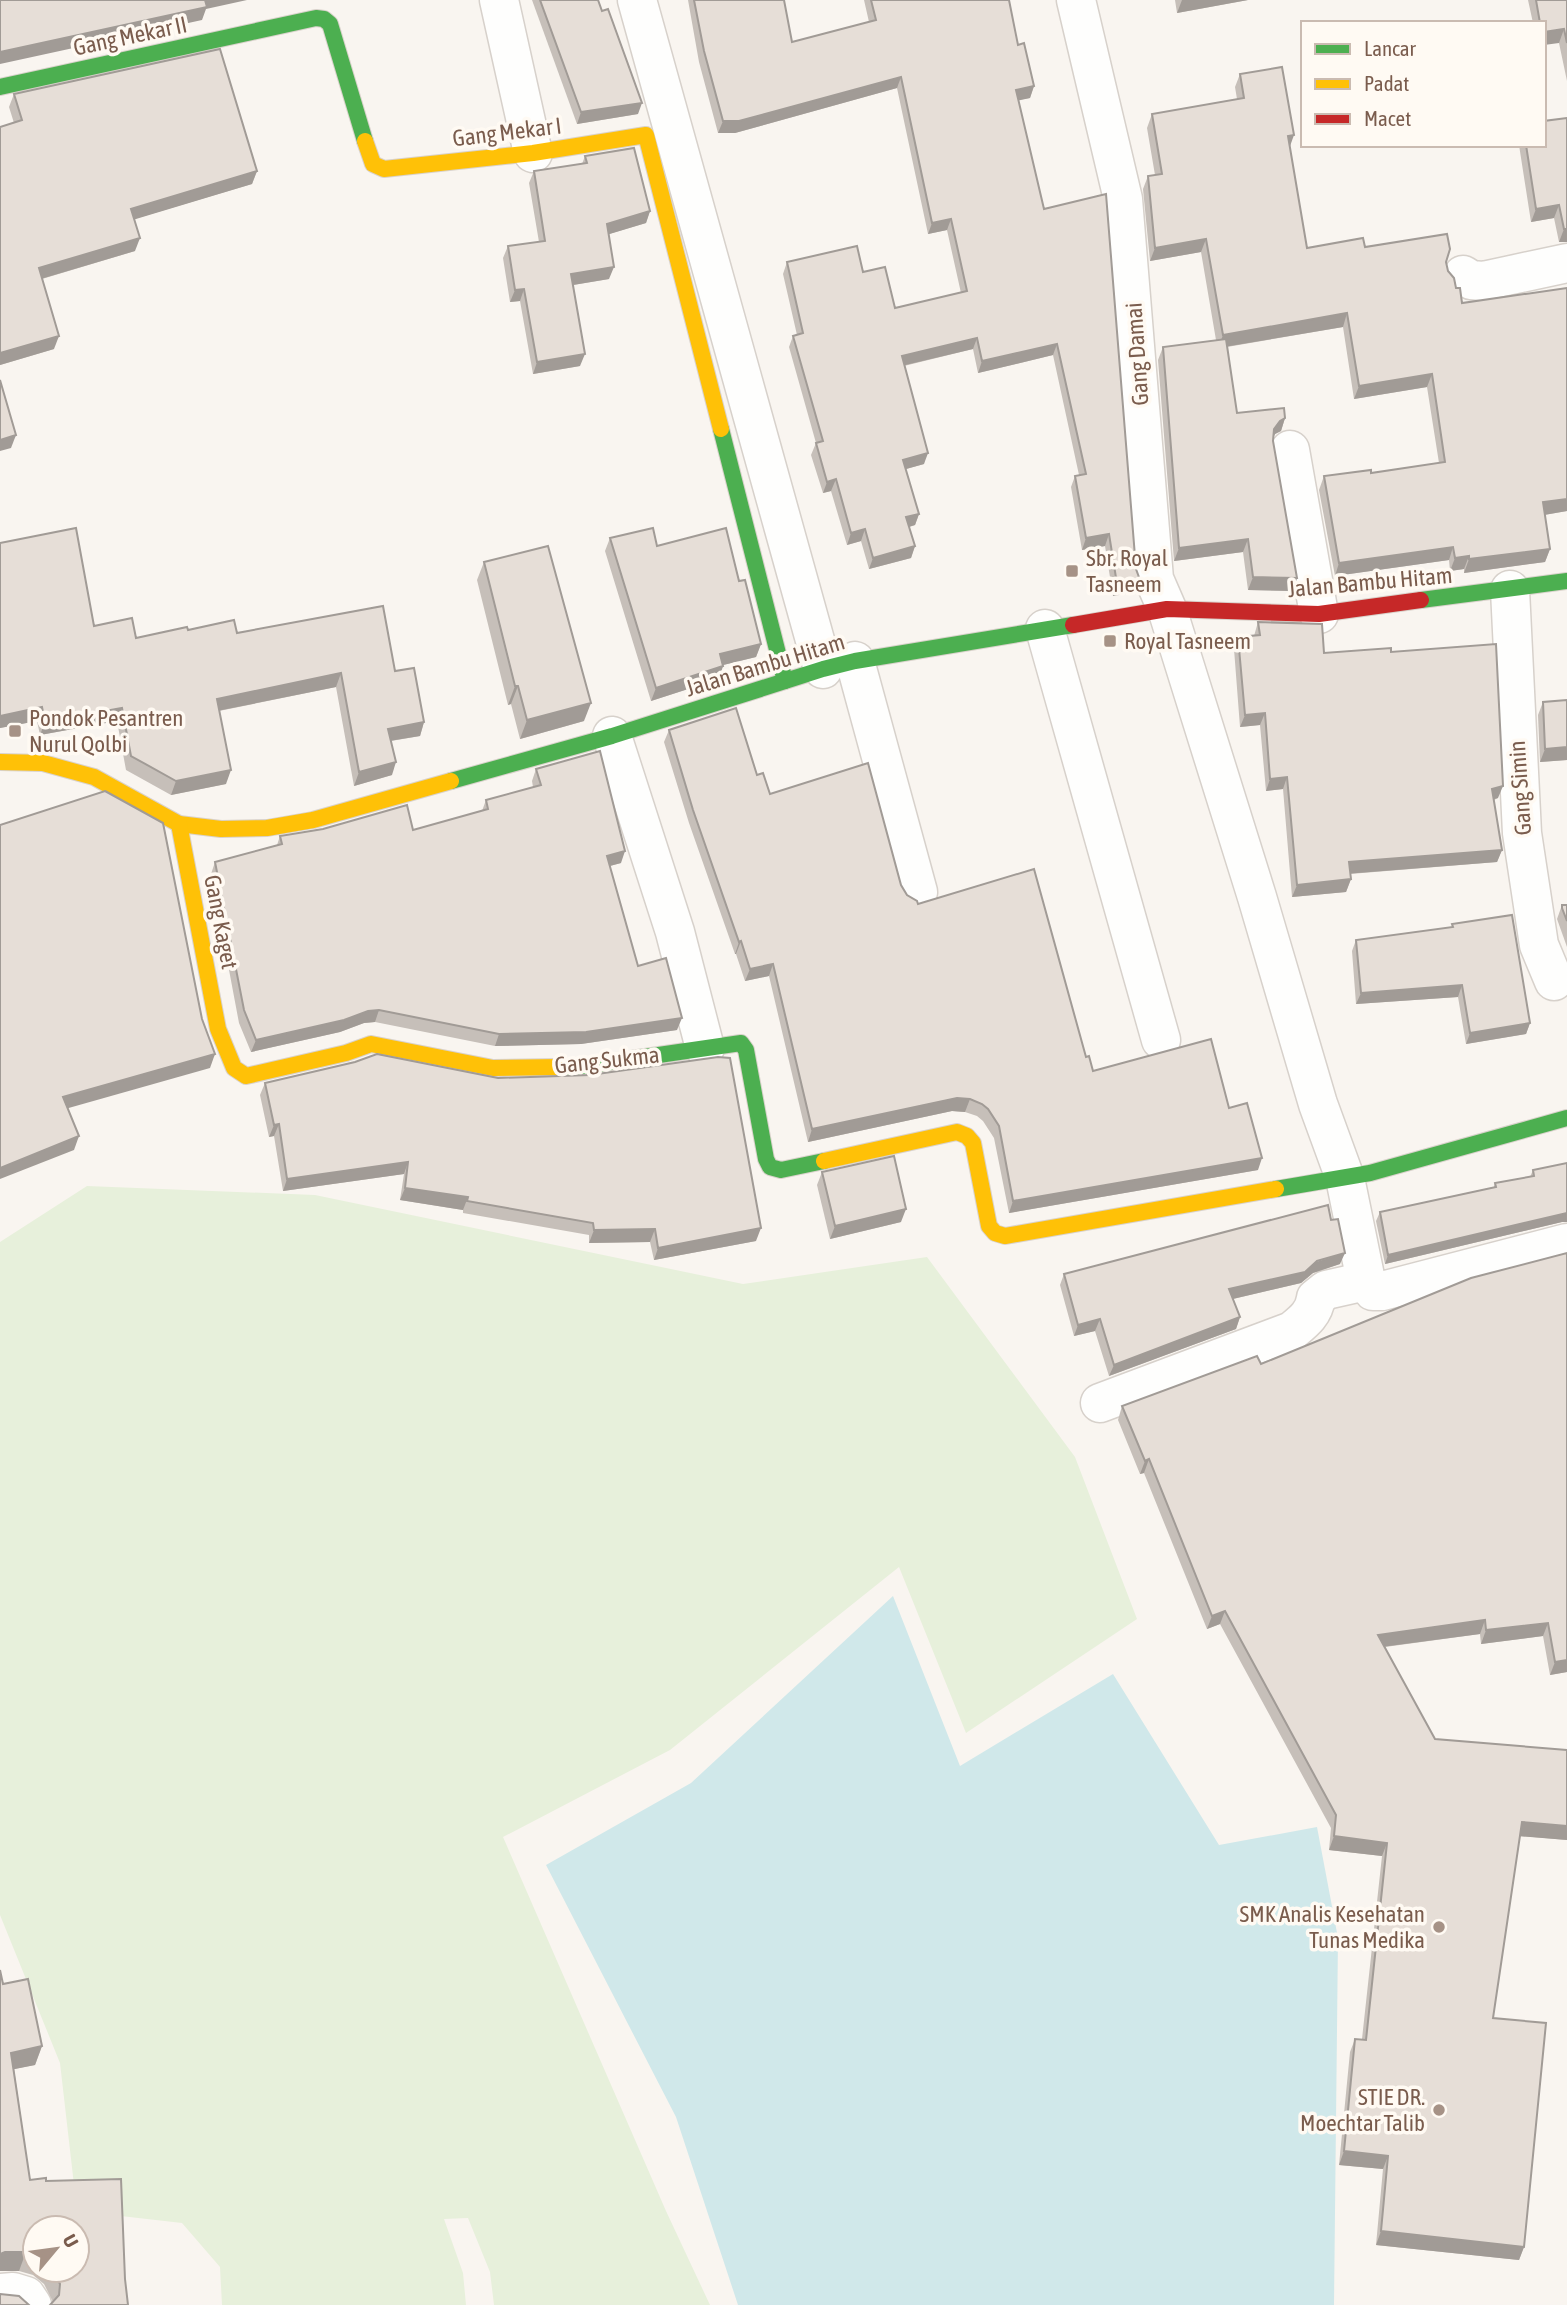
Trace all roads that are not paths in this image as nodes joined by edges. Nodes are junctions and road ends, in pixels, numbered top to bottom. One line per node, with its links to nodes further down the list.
1 (499, 0): 6 (street)
2 (637, 0): 16 (street)
3 (1076, 0): 13 (street, Gang Damai)
4 (323, 9): 5 (street, Gang Mekar II); 7 (street, Gang Mekar II)
5 (0, 87)
6 (533, 153): 7 (street, Gang Mekar I); 17 (street, Gang Mekar I)
7 (373, 164)
8 (1567, 263): 9 (street)
9 (1464, 275)
10 (1290, 450): 14 (street)
11 (1567, 582): 12 (street, Jalan Bambu Hitam)
12 (1510, 590): 14 (street, Jalan Bambu Hitam); 22 (street, Gang Simin)
13 (1167, 609): 14 (street, Jalan Bambu Hitam); 15 (street, Jalan Bambu Hitam); 27 (street, Gang Damai)
14 (1319, 614)
15 (1045, 629): 16 (street, Jalan Bambu Hitam); 24 (street)
16 (839, 665): 17 (street, Jalan Bambu Hitam); 21 (street)
17 (785, 681): 18 (street, Jalan Bambu Hitam)
18 (612, 736): 20 (street, Jalan Bambu Hitam); 25 (street)
19 (0, 762): 20 (street, Jalan Bambu Hitam)
20 (179, 824): 23 (street, Gang Kaget)
21 (919, 892)
22 (1554, 981)
23 (218, 1028): 25 (street, Gang Sukma)
24 (1161, 1040)
25 (705, 1048): 27 (street, Gang Sukma)
26 (1567, 1118): 27 (street)
27 (1345, 1178): 29 (street, Gang Damai)
28 (1564, 1252): 29 (street)
29 (1366, 1282): 30 (street)
30 (1100, 1403)
31 (0, 2293): 32 (street)
32 (32, 2305)

